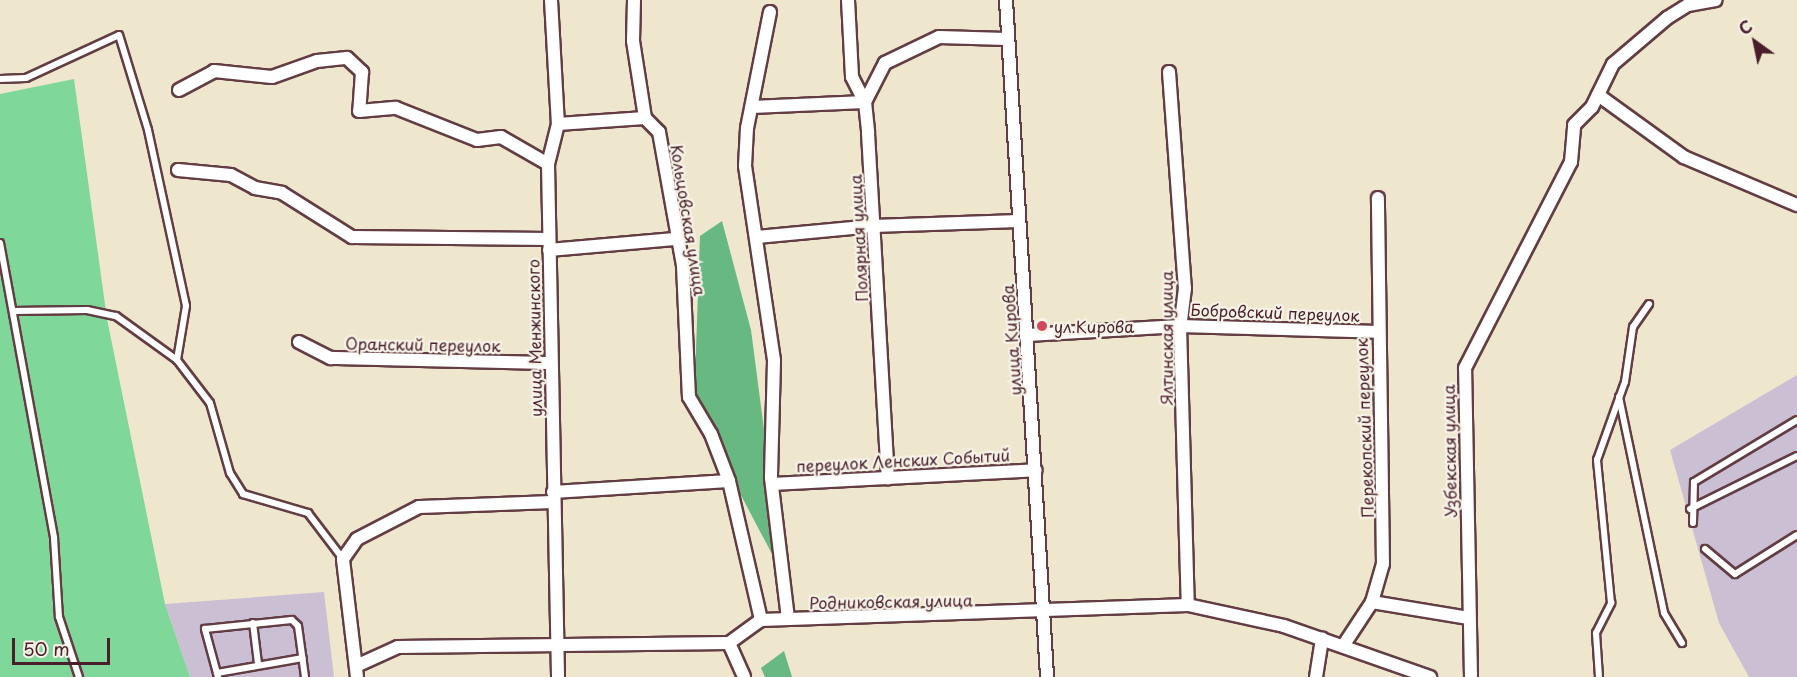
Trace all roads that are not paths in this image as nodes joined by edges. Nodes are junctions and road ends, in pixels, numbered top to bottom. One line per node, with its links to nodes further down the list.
1 (551, 0): 15 (street, улица Менжинского)
2 (634, 0): 14 (street, Кольцовская улица)
3 (848, 0): 12 (street, Полярная улица)
4 (1005, 0): 7 (street, улица Кирова)
5 (1716, 0): 11 (street, Узбекская улица)
6 (770, 12): 13 (street)
7 (1006, 39): 12 (street); 20 (street, улица Кирова)
8 (1169, 72): 28 (street, Ялтинская улица)
9 (0, 79): 32 (lane)
10 (179, 90): 16 (street)
11 (1598, 95): 19 (street); 50 (street, Узбекская улица)
12 (865, 102): 13 (street); 21 (street, Полярная улица)
13 (752, 107): 22 (street)
14 (645, 118): 15 (street); 23 (street, Кольцовская улица)
15 (558, 124): 16 (street, улица Менжинского)
16 (548, 164): 25 (street, улица Менжинского)
17 (178, 170): 25 (street)
18 (1378, 198): 29 (street, Перекопский переулок)
19 (1797, 205)
20 (1019, 221): 21 (street); 30 (street, улица Кирова)
21 (873, 226): 22 (street); 38 (street, Полярная улица)
22 (757, 237): 40 (street)
23 (675, 239): 25 (street); 39 (street, Кольцовская улица)
24 (0, 243): 27 (lane)
25 (549, 244): 33 (street, улица Менжинского)
26 (1650, 304): 34 (lane)
27 (13, 311): 32 (lane); 63 (lane)
28 (1180, 326): 29 (street, Бобровский переулок); 30 (street, Бобровский переулок); 48 (street, Ялтинская улица)
29 (1378, 332): 47 (street, Перекопский переулок)
30 (1028, 335): 37 (street, улица Кирова)
31 (299, 342): 33 (street, Оранский переулок)
32 (177, 360): 46 (lane)
33 (551, 363): 41 (street, улица Менжинского)
34 (1619, 397): 56 (lane); 71 (lane)
35 (1797, 420): 42 (lane)
36 (1797, 456): 42 (lane)
37 (1036, 470): 38 (street, переулок Ленских Событий); 49 (street, улица Кирова)
38 (888, 478): 40 (street, переулок Ленских Событий)
39 (729, 481): 41 (street); 52 (street, Кольцовская улица)
40 (772, 484): 51 (street)
41 (553, 497): 46 (street); 58 (street, улица Менжинского)
42 (1690, 509): 43 (lane)
43 (1693, 523)
44 (1797, 535): 45 (lane)
45 (1705, 549)
46 (343, 560): 61 (street)
47 (1372, 602): 50 (street); 57 (street, Перекопский переулок)
48 (1188, 605): 49 (street, Родниковская улица); 54 (street, Родниковская улица)
49 (1045, 614): 51 (street, Родниковская улица); 67 (street, улица Кирова)
50 (1469, 618): 70 (street, Узбекская улица)
51 (788, 619): 52 (street, Родниковская улица)
52 (760, 620): 55 (street)
53 (253, 623): 59 (lane); 60 (lane); 62 (lane)
54 (1322, 638): 57 (street, Родниковская улица); 68 (street)
55 (729, 643): 58 (street); 66 (street)
56 (1682, 644)
57 (1342, 646): 69 (street, Родниковская улица)
58 (556, 649): 61 (street); 65 (street, улица Менжинского)
59 (303, 658): 60 (lane); 64 (lane)
60 (258, 662): 62 (lane)
61 (356, 672)
62 (217, 675)
63 (79, 677)
64 (305, 677)
65 (558, 677)
66 (744, 677)
67 (1047, 677)
68 (1316, 677)
69 (1430, 677)
70 (1471, 677)
71 (1599, 677)

